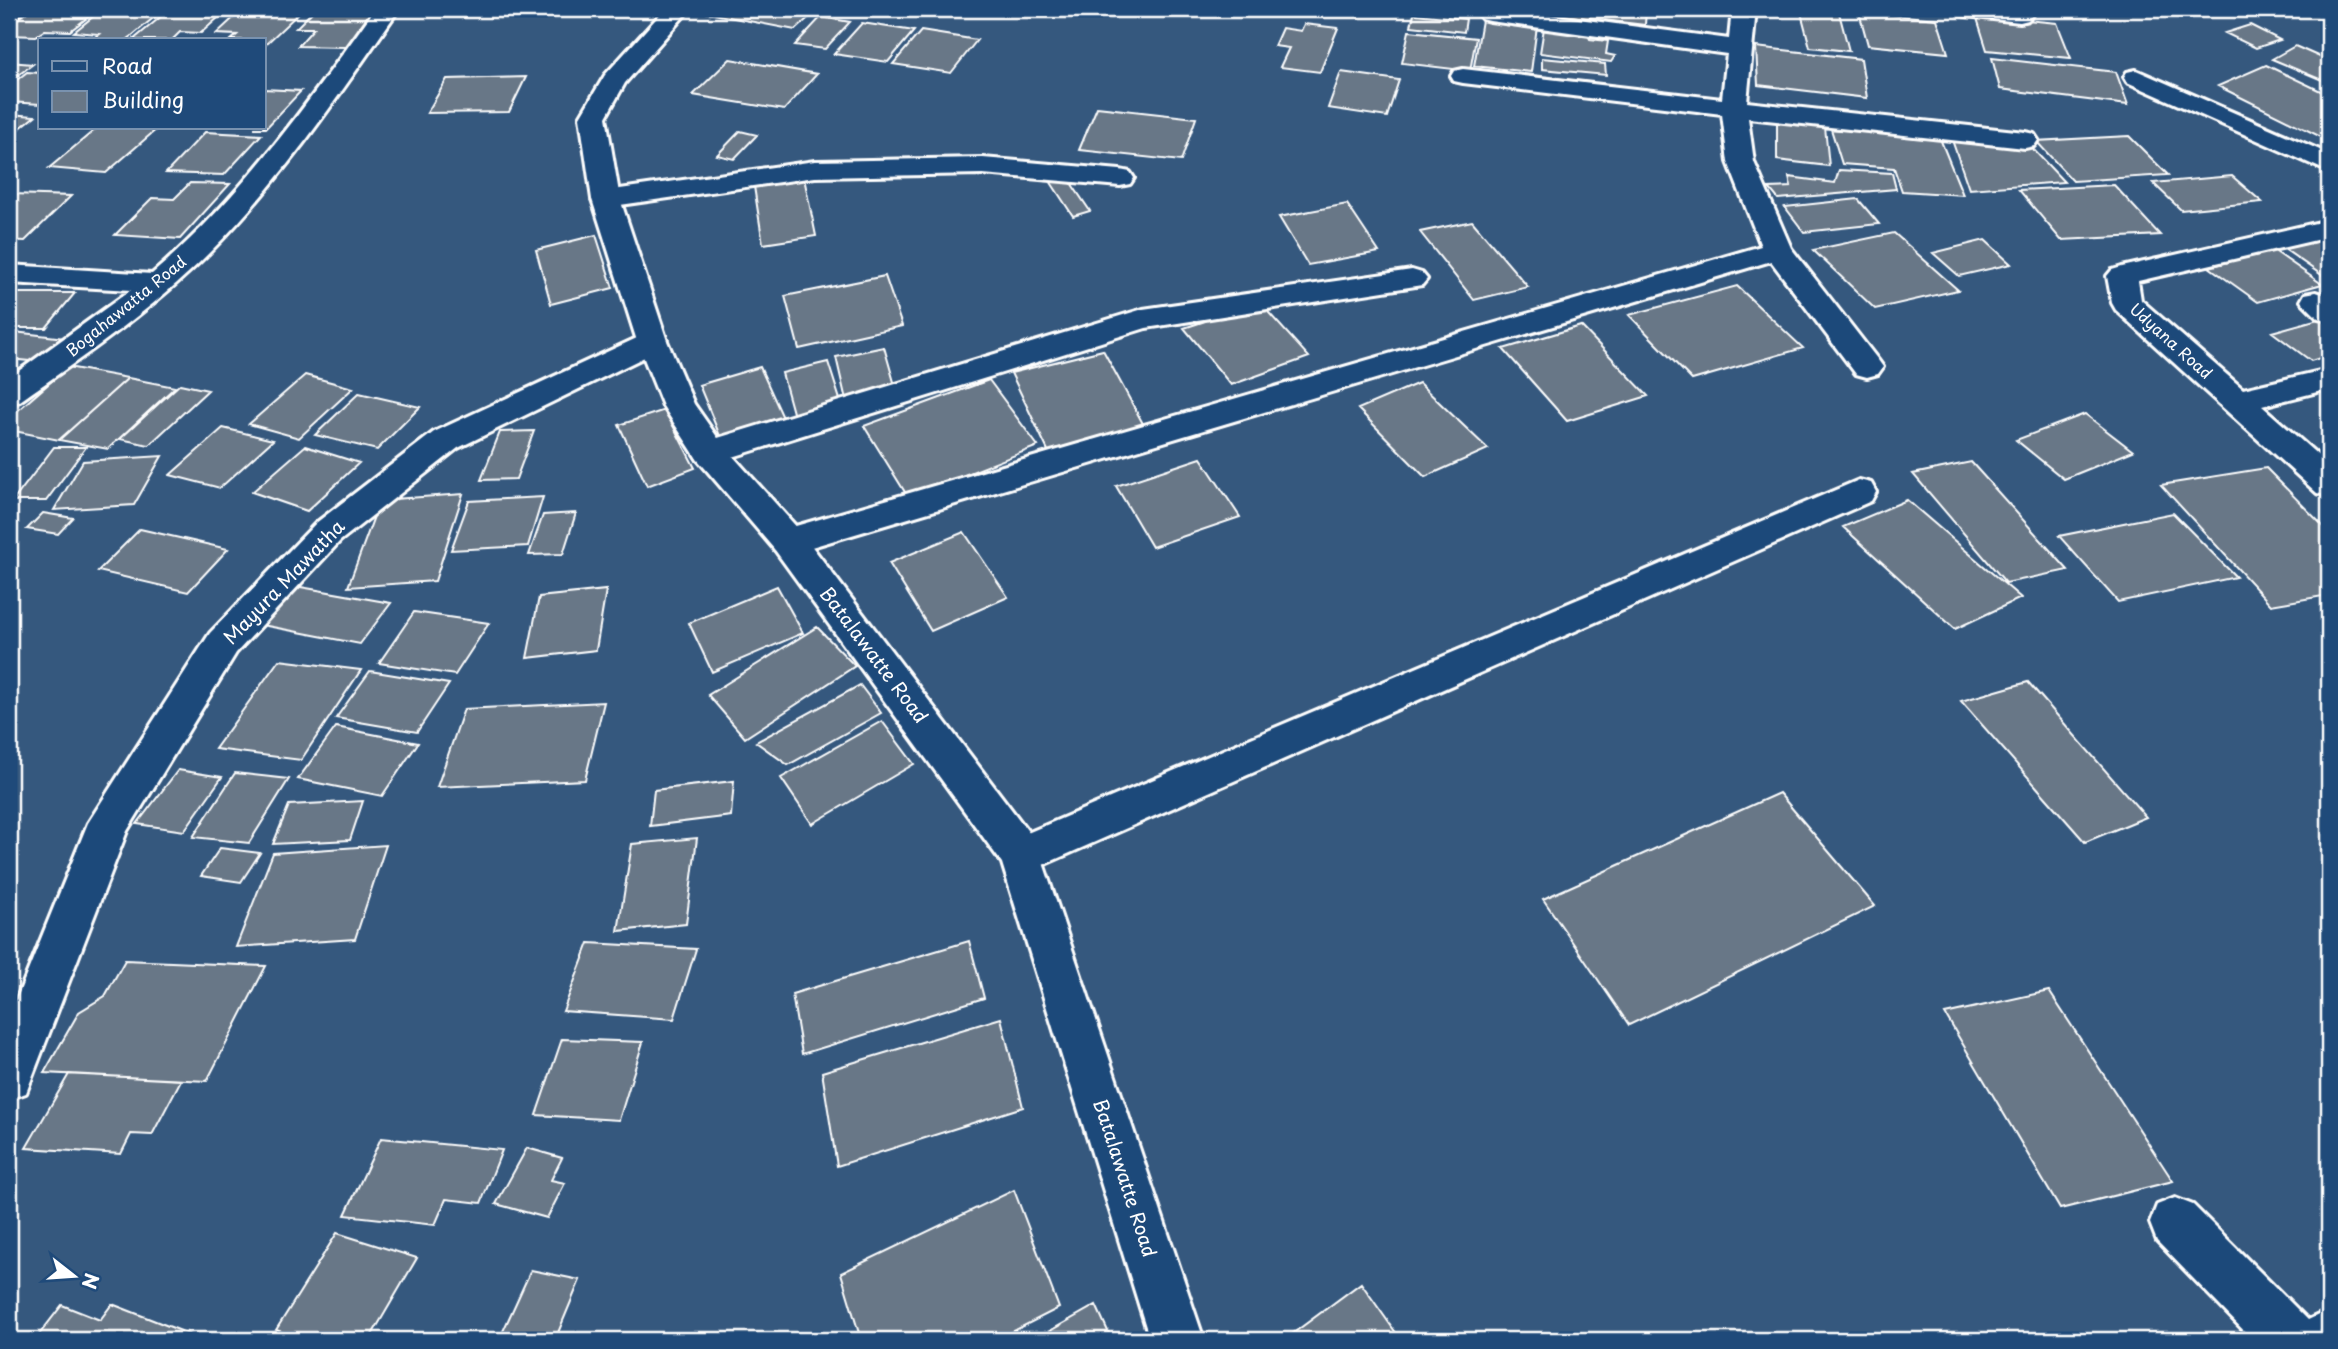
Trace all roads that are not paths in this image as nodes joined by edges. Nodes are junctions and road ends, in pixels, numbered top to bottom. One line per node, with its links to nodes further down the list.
1 (387, 9): 19 (street, Bogahawatta Road)
2 (678, 9): 14 (street, Batalawatte Road)
3 (1744, 9): 7 (street)
4 (1966, 9): 6 (street)
5 (1490, 14): 7 (street)
6 (2020, 15)
7 (1739, 48): 10 (street)
8 (1463, 76): 10 (street)
9 (2136, 77): 12 (street)
10 (1734, 108): 11 (street); 16 (street)
11 (2025, 140)
12 (2329, 164)
13 (1120, 178): 14 (street)
14 (606, 199): 20 (street, Batalawatte Road)
15 (2329, 229): 24 (street, Udyana Road)
16 (1777, 250): 21 (street); 28 (street)
17 (9, 274): 19 (street)
18 (1412, 279): 25 (street)
19 (158, 284): 23 (street, Bogahawatta Road)
20 (652, 341): 25 (street, Batalawatte Road); 30 (street, Mayura Mawatha)
21 (1867, 367)
22 (2329, 379): 24 (street)
23 (9, 393)
24 (2238, 401): 26 (street, Udyana Road)
25 (710, 453): 28 (street, Batalawatte Road)
26 (2329, 484)
27 (1859, 492): 29 (street)
28 (788, 541): 29 (street, Batalawatte Road)
29 (1021, 855): 32 (street, Batalawatte Road)
30 (9, 1076)
31 (2175, 1223): 33 (street)
32 (1177, 1340)
33 (2290, 1340)

